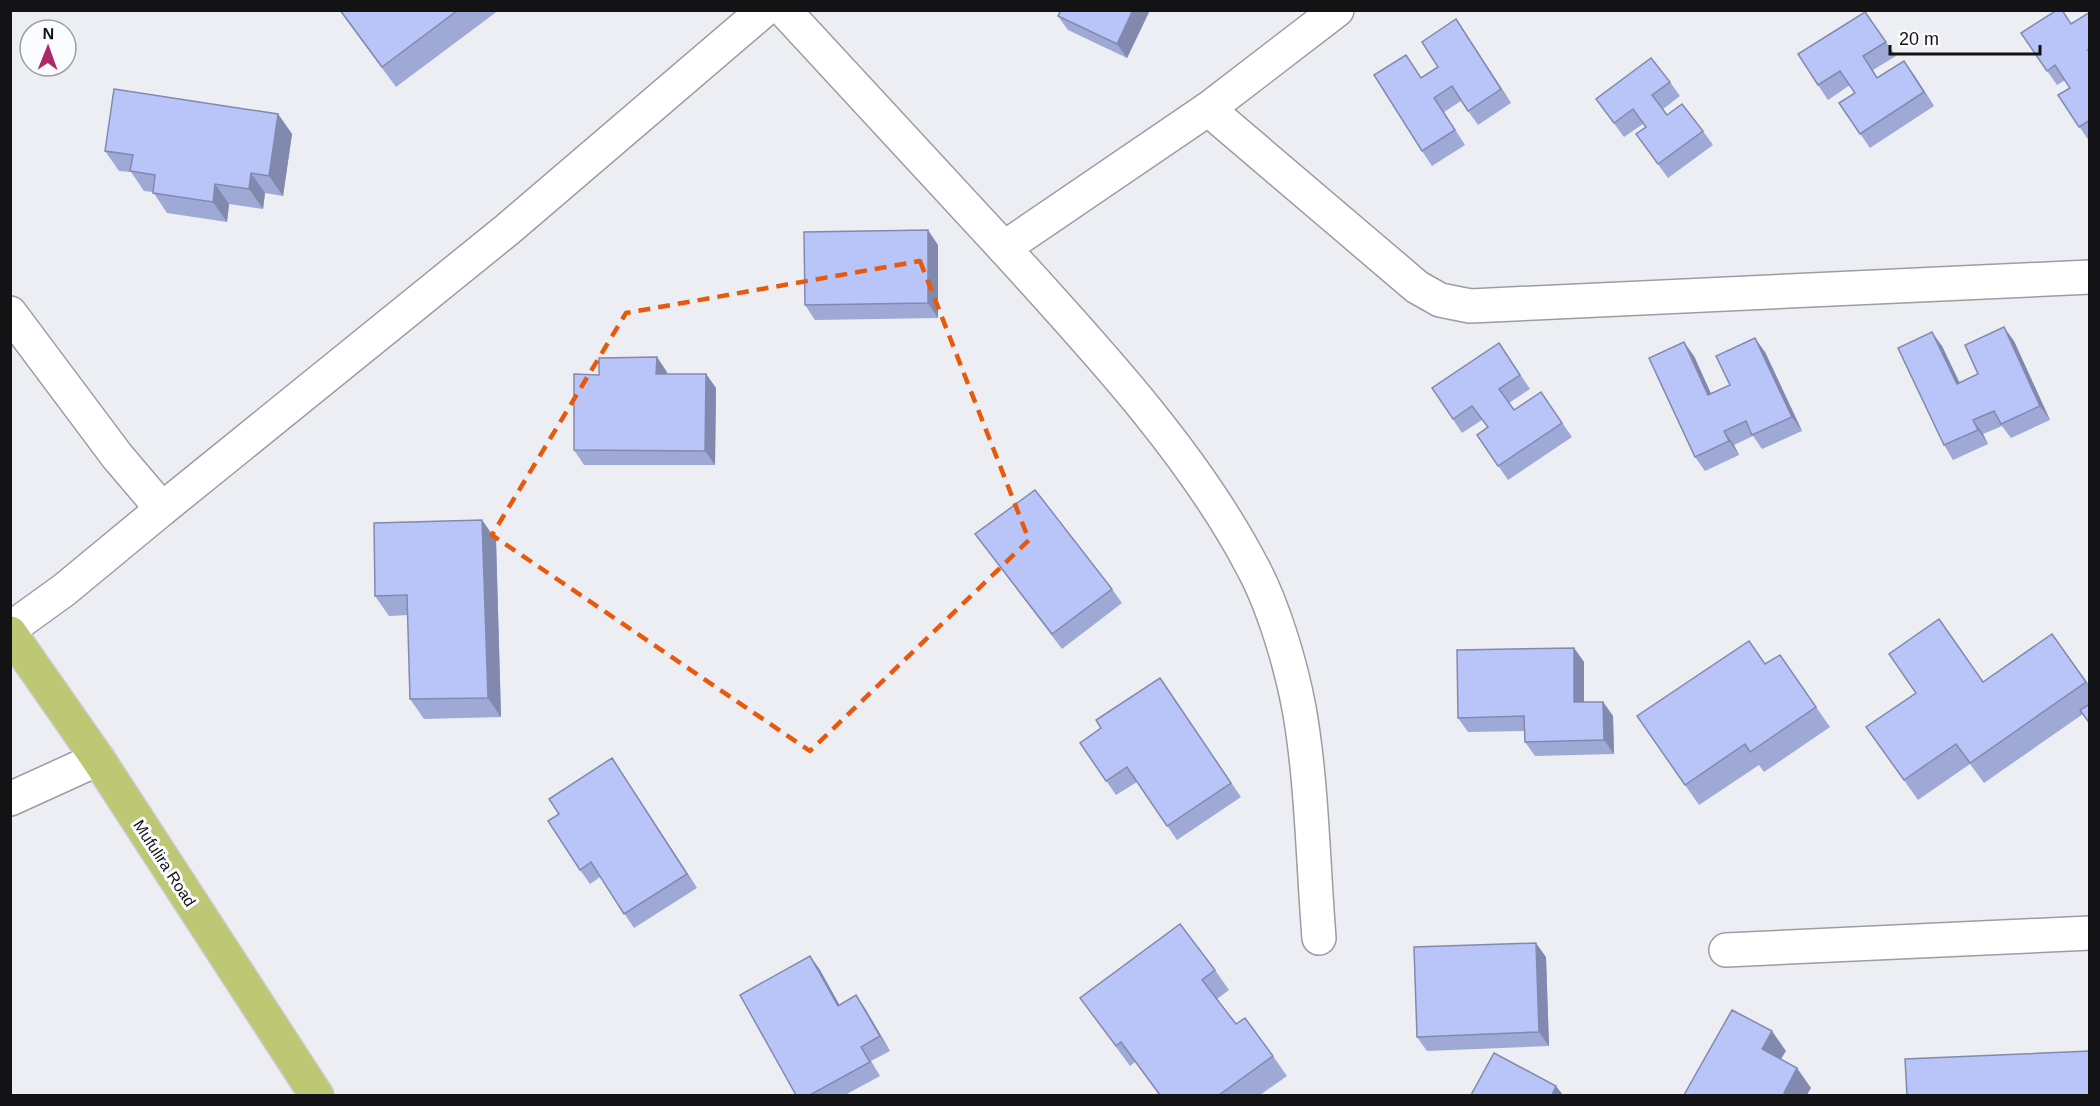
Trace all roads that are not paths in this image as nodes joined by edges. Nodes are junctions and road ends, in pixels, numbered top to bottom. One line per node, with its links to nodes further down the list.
1 (764, 10): 8 (street)
2 (784, 10): 5 (street)
3 (1337, 10): 4 (street)
4 (1208, 109): 5 (street); 6 (street)
5 (1004, 248): 14 (street)
6 (2090, 277)
7 (10, 313): 8 (street)
8 (162, 509): 9 (street)
9 (10, 628)
10 (10, 633): 11 (main road, Mufulira Road)
11 (98, 759): 12 (street); 16 (main road, Mufulira Road)
12 (10, 799)
13 (2090, 933): 15 (street)
14 (1319, 938)
15 (1726, 950)
16 (317, 1095)

